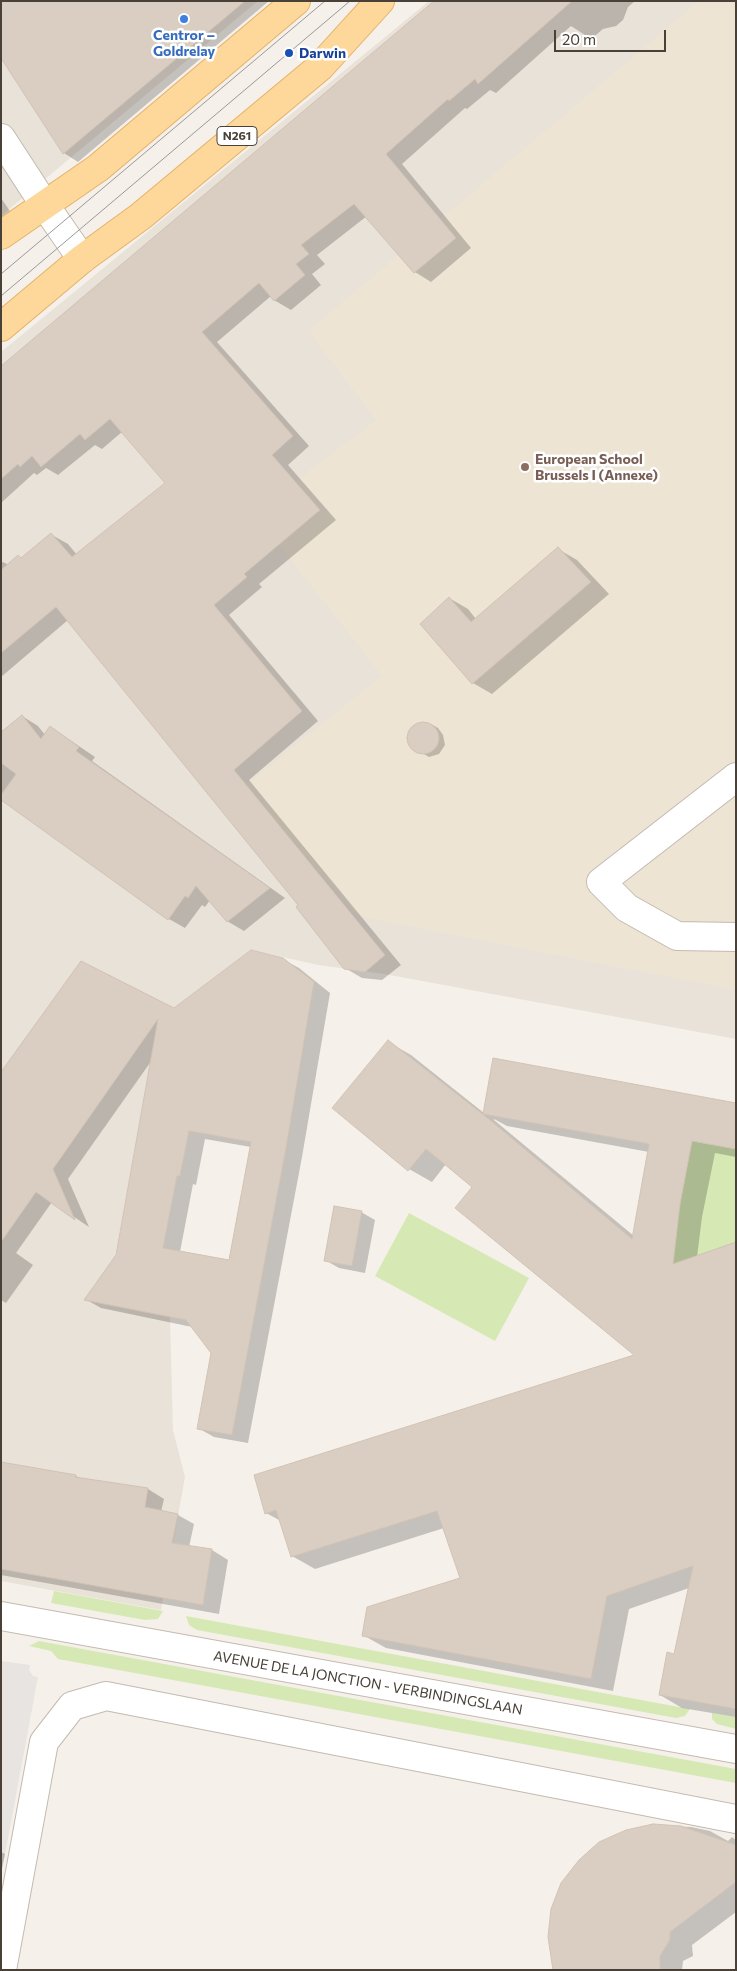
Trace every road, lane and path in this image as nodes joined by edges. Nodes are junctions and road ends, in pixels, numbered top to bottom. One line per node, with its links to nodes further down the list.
1 (296, 1): 4 (main road)
2 (380, 1): 6 (main road, N261)
3 (1, 138): 4 (street)
4 (44, 204): 5 (main road); 6 (street)
5 (1, 235)
6 (82, 259): 7 (main road, N261)
7 (1, 327)
8 (736, 777): 9 (street)
9 (736, 937)
10 (1, 1616): 11 (street, AVENUE DE LA JONCTION - VERBINDINGSLAAN)
11 (736, 1749)
12 (736, 1819): 13 (street)
13 (2, 1970)

